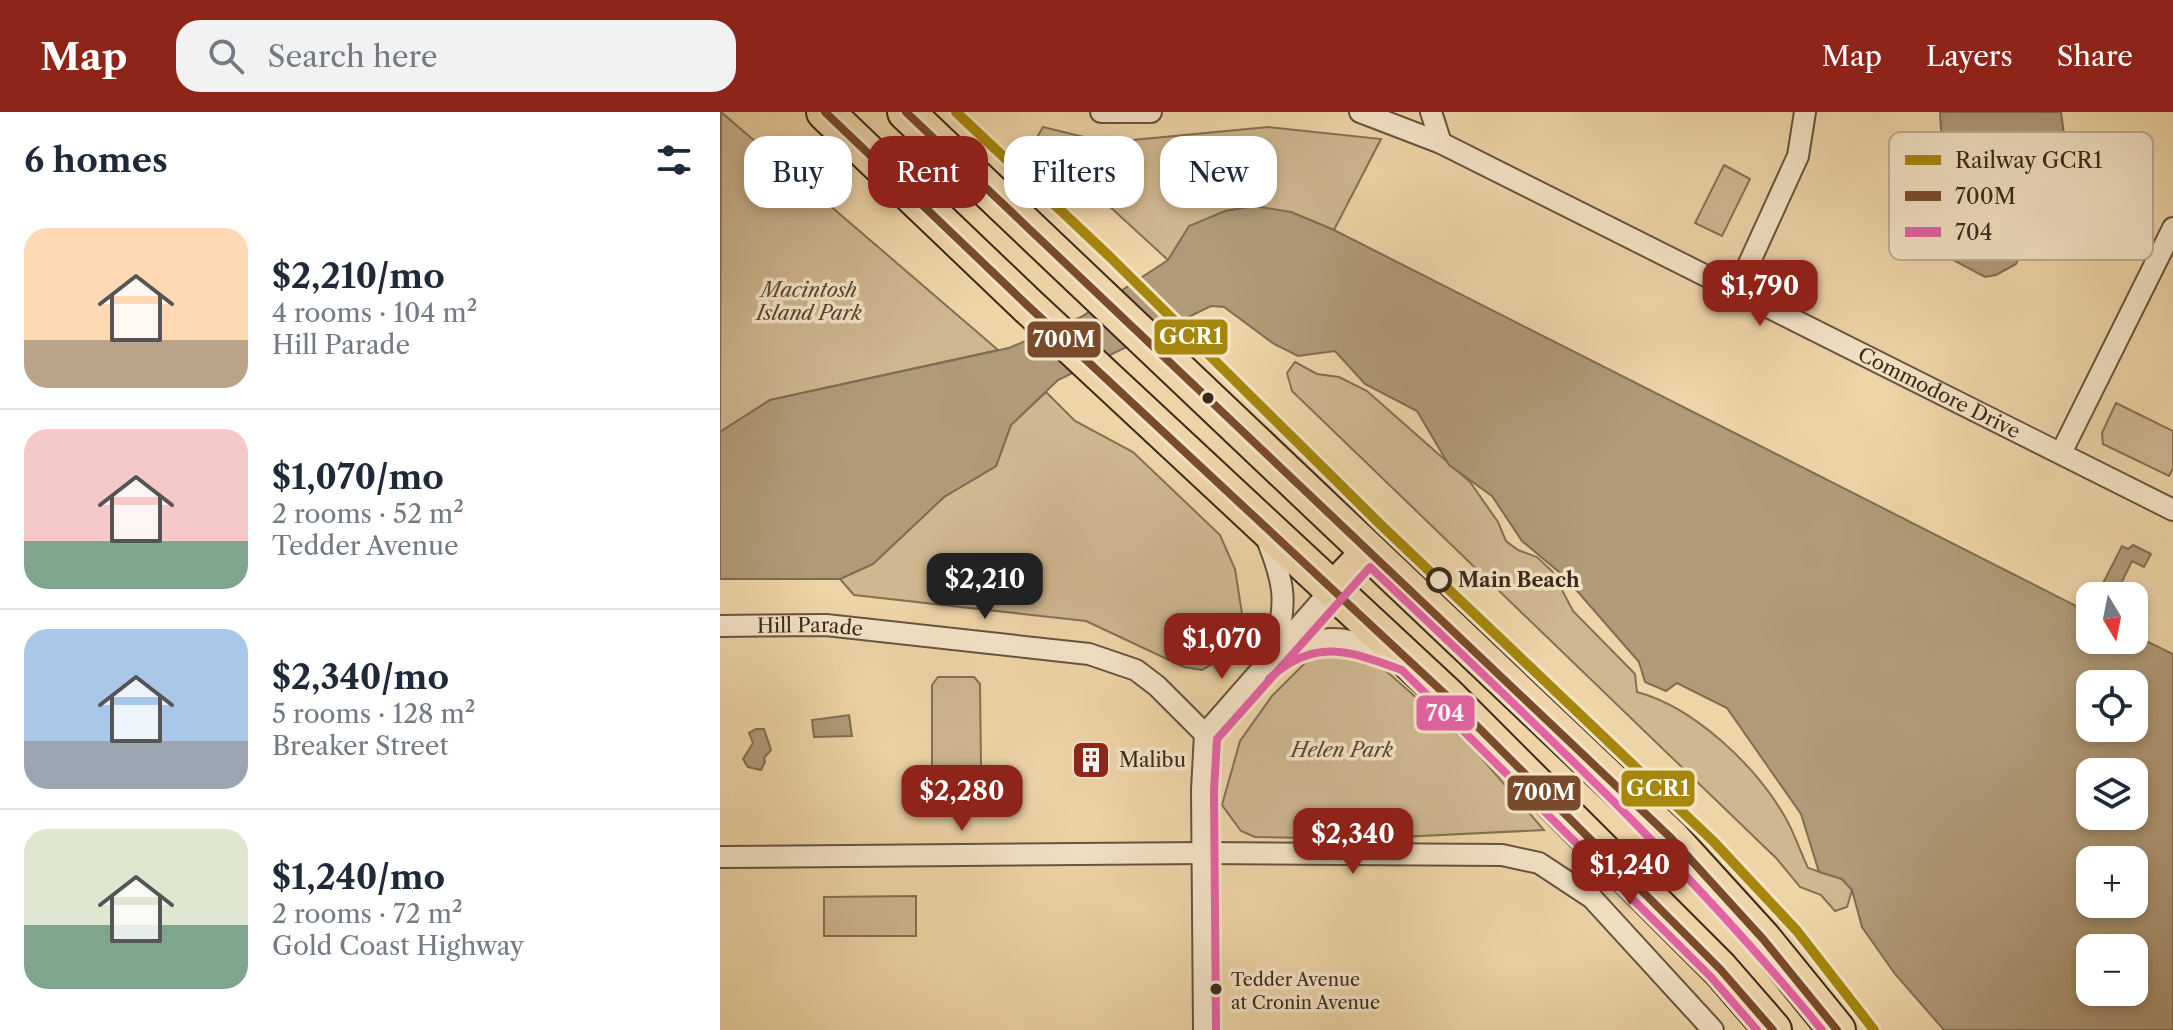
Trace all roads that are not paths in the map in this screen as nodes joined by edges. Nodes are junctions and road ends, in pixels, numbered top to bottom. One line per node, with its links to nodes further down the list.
1 (825, 112): 13 (highway)
2 (906, 112): 14 (highway)
3 (1101, 112): 4 (street)
4 (1151, 112)
5 (1360, 112): 8 (street, Commodore Drive)
6 (1431, 112): 8 (street)
7 (1805, 112): 10 (street)
8 (1441, 143): 10 (street, Commodore Drive)
9 (2173, 228): 11 (street)
10 (1736, 292): 11 (street, Commodore Drive)
11 (2061, 453): 12 (street, Commodore Drive)
12 (2173, 510)
13 (1259, 521): 15 (highway); 17 (street)
14 (1369, 550): 15 (main road); 25 (highway)
15 (1332, 589): 17 (street); 18 (highway)
16 (720, 626): 19 (street, Hill Parade)
17 (1273, 657): 18 (street); 19 (street)
18 (1409, 660): 24 (highway)
19 (1205, 734): 20 (street)
20 (1204, 853): 21 (street); 22 (street); 23 (street)
21 (720, 857)
22 (1204, 1030)
23 (1713, 1030)
24 (1773, 1030)
25 (1837, 1030)

